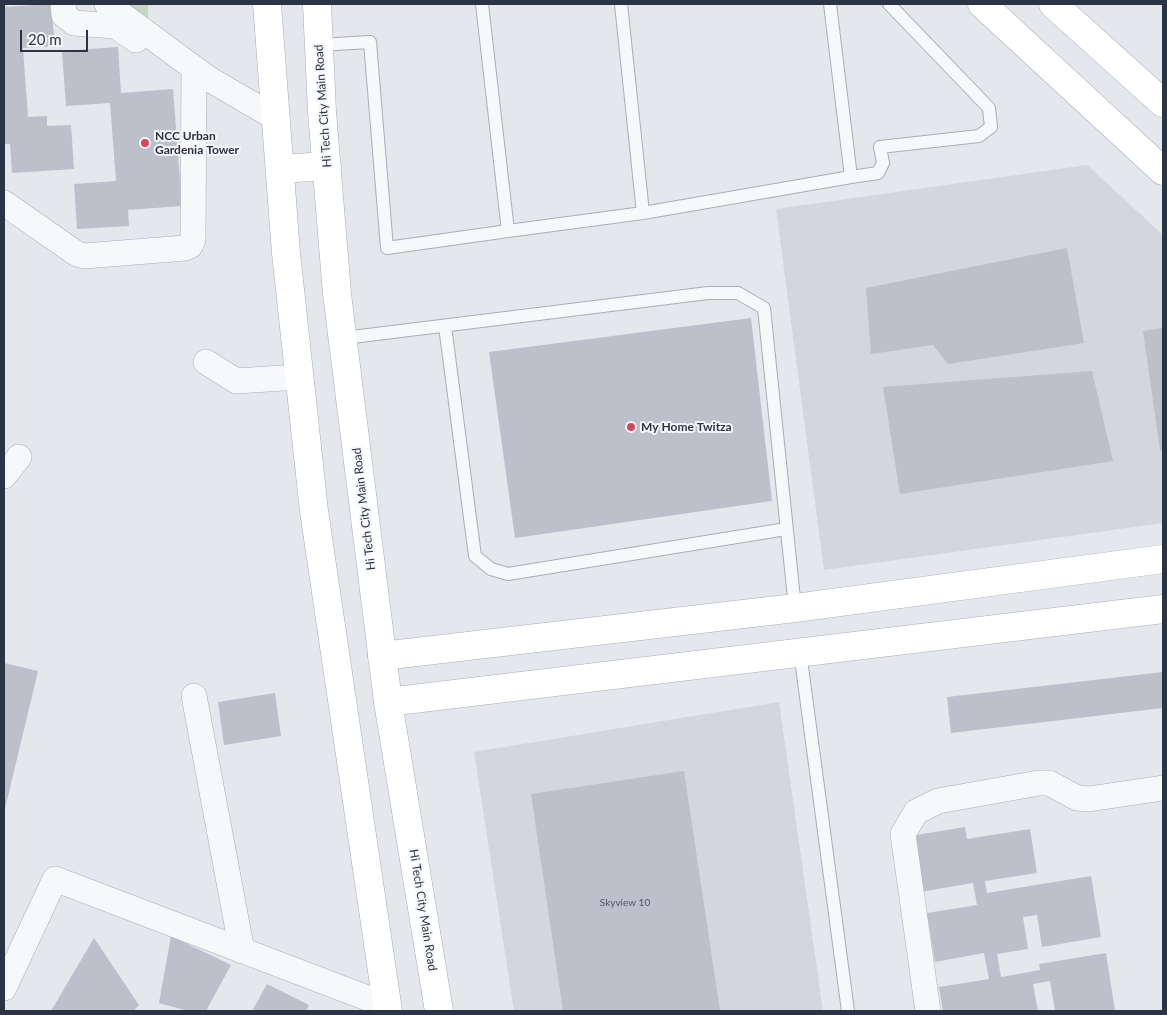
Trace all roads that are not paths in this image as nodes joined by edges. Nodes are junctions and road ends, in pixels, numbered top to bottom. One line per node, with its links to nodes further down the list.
1 (63, 4): 12 (street)
2 (107, 4): 12 (street)
3 (266, 4): 14 (main road)
4 (317, 4): 11 (main road, Hi Tech City Main Road)
5 (482, 4): 21 (lane)
6 (621, 4): 20 (lane)
7 (830, 4): 18 (lane)
8 (889, 4): 18 (lane)
9 (982, 4): 17 (main road)
10 (1054, 4): 13 (main road)
11 (319, 45): 15 (main road, Hi Tech City Main Road); 21 (lane)
12 (194, 74): 14 (street); 19 (street)
13 (1163, 102)
14 (276, 118): 16 (main road)
15 (327, 166): 16 (main road); 23 (main road, Hi Tech City Main Road)
16 (280, 169): 25 (main road)
17 (1163, 171)
18 (851, 177): 20 (lane)
19 (4, 203)
20 (643, 213): 21 (lane)
21 (508, 231)
22 (445, 326): 23 (lane); 28 (lane); 28 (lane)
23 (344, 338): 33 (main road, Hi Tech City Main Road)
24 (206, 362): 25 (street)
25 (299, 377): 39 (main road)
26 (19, 457): 27 (street)
27 (4, 476)
28 (786, 529): 30 (lane)
29 (1163, 559): 30 (main road)
30 (795, 608): 33 (main road)
31 (1163, 609): 32 (main road)
32 (800, 652): 35 (main road); 41 (lane)
33 (382, 656): 35 (main road, Hi Tech City Main Road)
34 (194, 696): 37 (street)
35 (388, 702): 40 (main road, Hi Tech City Main Road)
36 (1163, 788): 42 (street)
37 (242, 951): 38 (street); 39 (street)
38 (4, 988)
39 (388, 1009)
40 (439, 1011)
41 (848, 1011)
42 (928, 1011)

